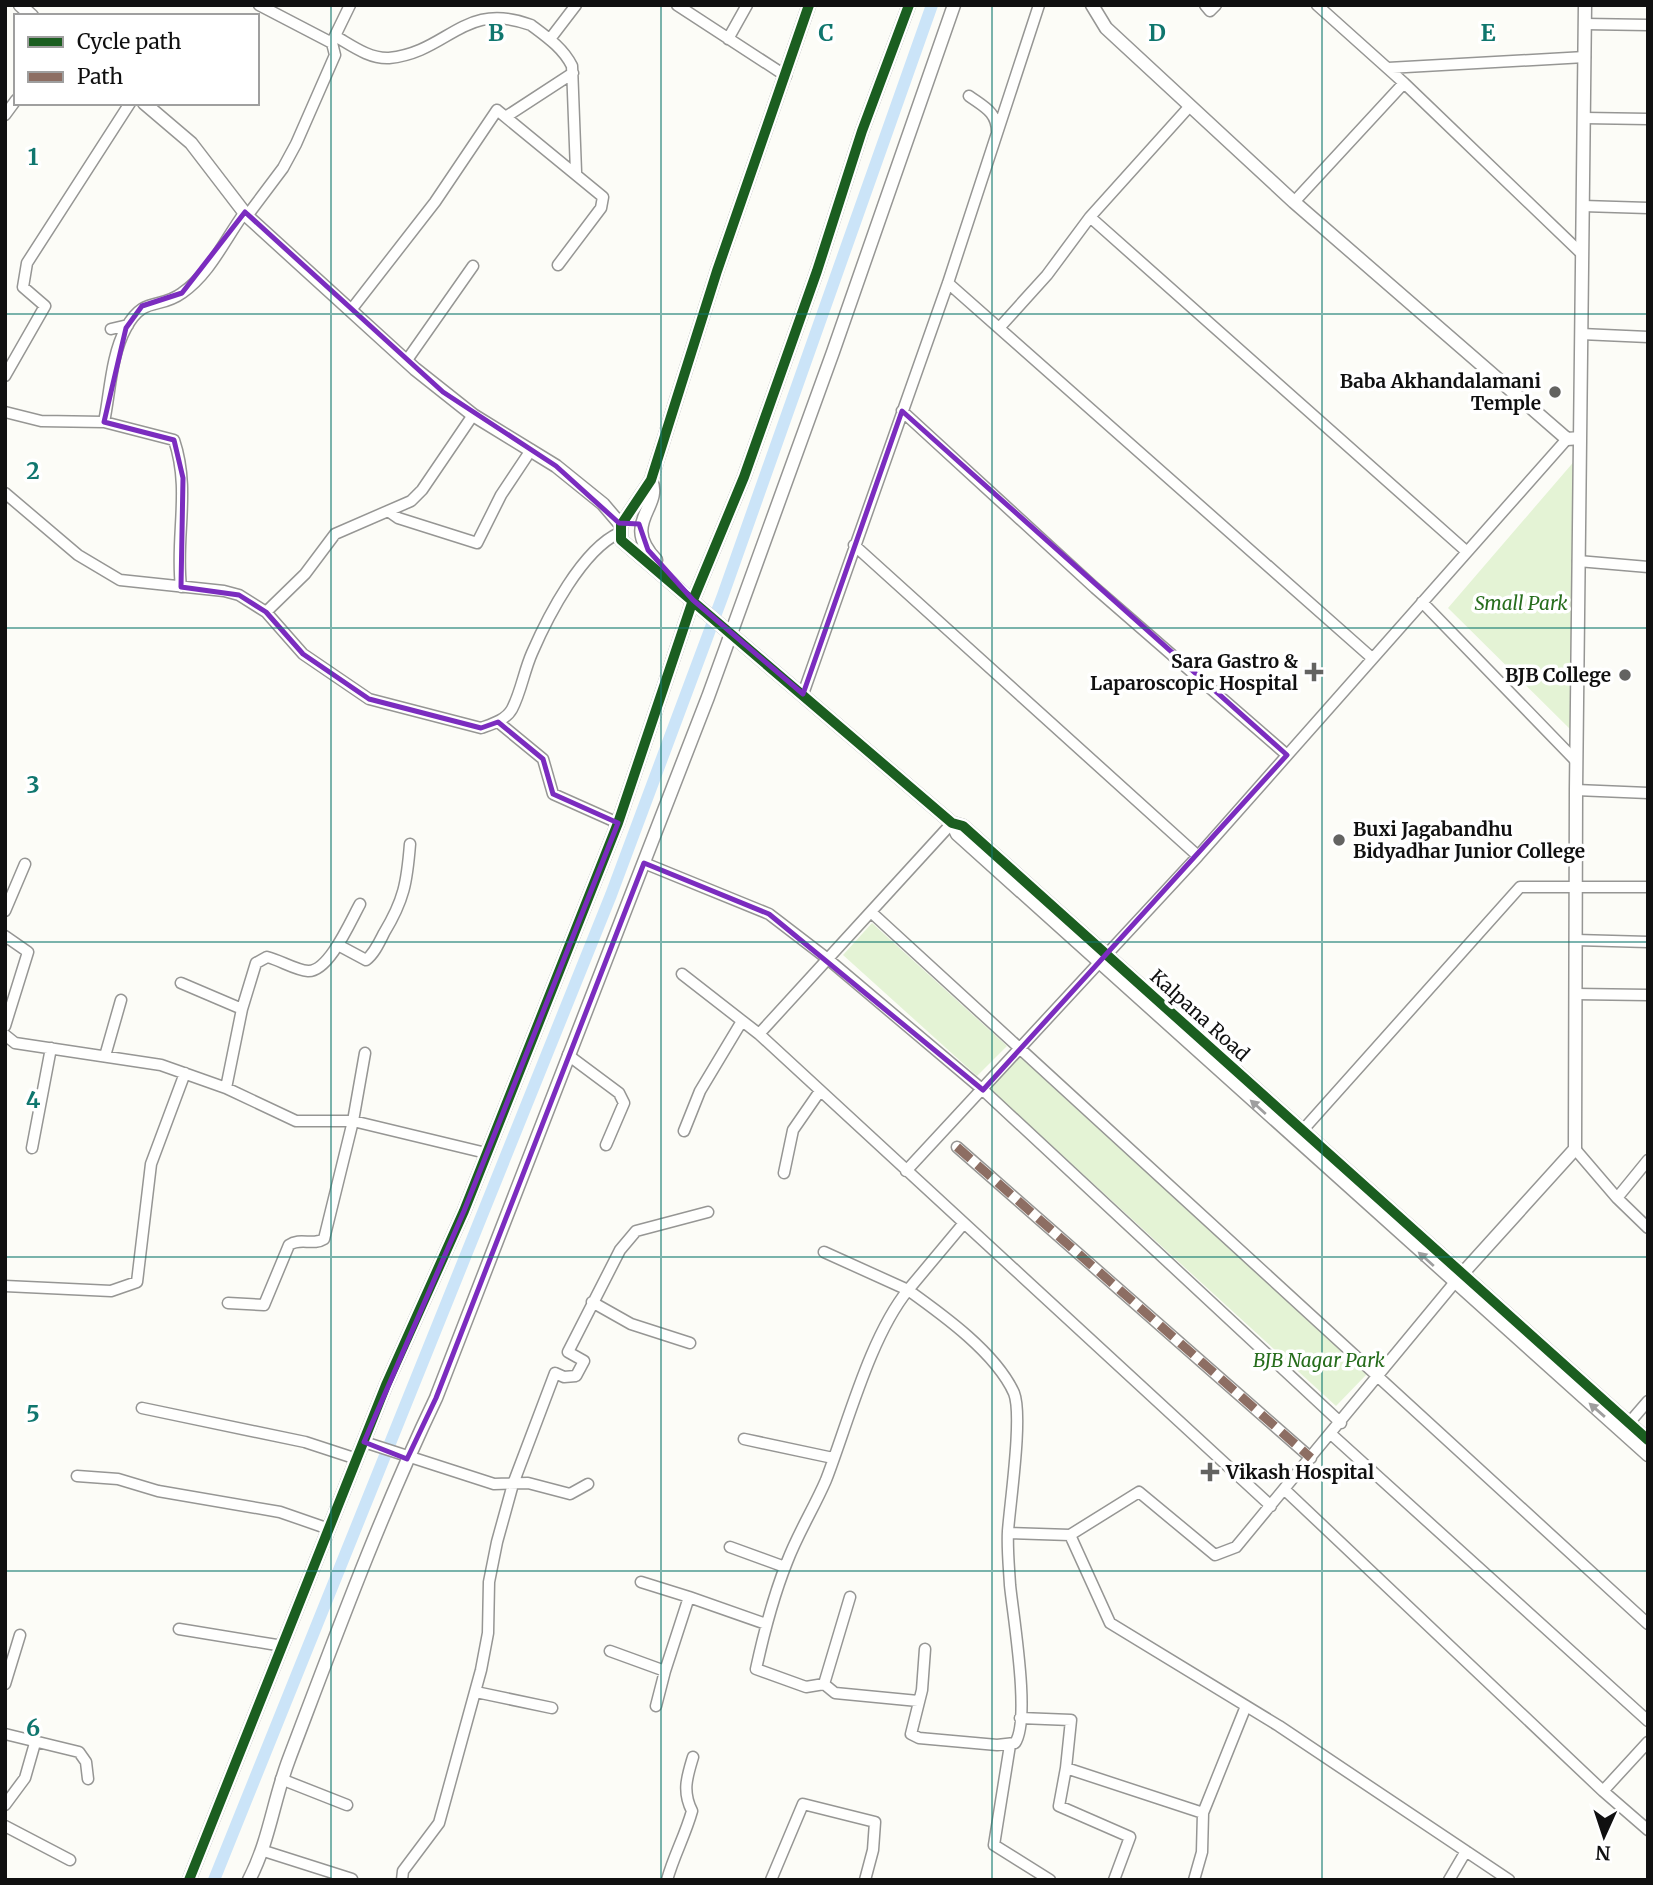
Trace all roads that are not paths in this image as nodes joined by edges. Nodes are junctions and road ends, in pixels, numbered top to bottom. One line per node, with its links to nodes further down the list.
1 (259, 5): 15 (street)
2 (350, 5): 18 (street)
3 (576, 5): 19 (street)
4 (747, 5): 20 (street)
5 (809, 5): 24 (street)
6 (909, 5): 69 (street)
7 (954, 5): 71 (street)
8 (1039, 5): 33 (street)
9 (1092, 5): 29 (street)
10 (1205, 5): 11 (street)
11 (1216, 5)
12 (1317, 5): 22 (street)
13 (1585, 5): 16 (street)
14 (682, 7): 20 (street)
15 (286, 10): 18 (street)
16 (1585, 24): 17 (street); 21 (street)
17 (1648, 25)
18 (333, 39): 19 (street); 38 (street)
19 (550, 39): 23 (street)
20 (728, 39): 24 (street)
21 (1585, 57): 22 (street); 31 (street)
22 (1388, 68): 25 (street)
23 (573, 73): 30 (street); 34 (street)
24 (786, 76): 58 (street)
25 (1404, 83): 35 (street); 40 (street)
26 (968, 96): 33 (street)
27 (129, 105): 51 (street)
28 (146, 105): 38 (street)
29 (1189, 107): 35 (street); 39 (street)
30 (507, 116): 34 (street); 44 (street)
31 (1584, 118): 32 (street); 36 (street)
32 (1648, 119)
33 (997, 138): 43 (street)
34 (576, 172): 41 (street)
35 (1294, 202): 56 (street)
36 (1583, 206): 37 (street); 40 (street)
37 (1648, 208)
38 (246, 214): 44 (street); 45 (street)
39 (1090, 217): 46 (street); 64 (street)
40 (1582, 254): 48 (street)
41 (558, 265)
42 (473, 266): 50 (street)
43 (948, 283): 46 (street); 52 (street)
44 (351, 310): 50 (street)
45 (128, 325): 47 (street); 55 (street)
46 (1000, 327): 72 (street)
47 (111, 329)
48 (1581, 334): 49 (street); 56 (street)
49 (1648, 337)
50 (407, 360): 54 (street)
51 (5, 376)
52 (902, 411): 63 (street); 75 (street)
53 (5, 412): 55 (street)
54 (473, 415): 57 (street); 60 (street)
55 (104, 422): 67 (street)
56 (1573, 438): 64 (street); 65 (street)
57 (531, 450): 60 (street); 61 (street)
58 (651, 480): 61 (street); 62 (street)
59 (5, 493): 67 (street)
60 (388, 511): 70 (street)
61 (622, 527): 62 (street); 69 (street); 74 (street)
62 (641, 528): 69 (street)
63 (854, 545): 73 (street); 82 (street)
64 (1466, 551): 68 (street)
65 (1578, 561): 66 (street); 76 (street)
66 (1648, 567)
67 (181, 587): 70 (street)
68 (1422, 602): 72 (street); 76 (street)
69 (697, 603): 71 (street, Kalpana Road); 79 (street)
70 (266, 612): 74 (street)
71 (726, 628): 73 (street, Kalpana Road); 83 (street)
72 (1372, 658): 75 (street)
73 (803, 694): 80 (street, Kalpana Road)
74 (498, 722): 79 (street)
75 (1287, 755): 82 (street)
76 (1576, 761): 77 (street)
77 (1576, 790): 78 (street); 85 (street)
78 (1648, 793)
79 (618, 822): 122 (street)
80 (952, 823): 89 (street); 94 (street, Kalpana Road)
81 (409, 854): 93 (street)
82 (1198, 856): 94 (street)
83 (644, 863): 95 (street); 109 (street)
84 (25, 864): 88 (street)
85 (1577, 885): 86 (street); 91 (street); 117 (street)
86 (1648, 887)
87 (360, 904): 93 (street)
88 (5, 911)
89 (872, 913): 95 (street); 107 (street)
90 (5, 936): 103 (street)
91 (1576, 940): 92 (street); 98 (street)
92 (1648, 942)
93 (338, 945): 101 (street)
94 (1103, 959): 107 (street); 117 (street, Kalpana Road); 131 (street, Kalpana Road, one-way to 94)
95 (829, 960): 104 (street); 113 (street)
96 (682, 974): 102 (street)
97 (181, 983): 101 (street)
98 (1576, 994): 99 (street); 121 (street)
99 (1648, 995)
100 (121, 1000): 110 (street)
101 (242, 1009): 112 (street)
102 (742, 1021): 104 (street); 116 (street)
103 (5, 1026)
104 (759, 1034): 114 (street)
105 (5, 1035): 106 (street)
106 (51, 1048): 110 (street); 120 (street)
107 (1021, 1050): 113 (street); 137 (street)
108 (365, 1053): 115 (street)
109 (568, 1055): 118 (street); 147 (street)
110 (105, 1056): 111 (street)
111 (185, 1073): 112 (street); 132 (street)
112 (226, 1088): 115 (street)
113 (983, 1090): 124 (street); 140 (street)
114 (820, 1091): 124 (street); 125 (street)
115 (353, 1121): 122 (street); 135 (street)
116 (684, 1131)
117 (1302, 1131): 131 (street, Kalpana Road)
118 (606, 1145)
119 (957, 1147): 149 (street)
120 (32, 1148)
121 (1575, 1149): 126 (street); 131 (street)
122 (486, 1153): 145 (street)
123 (1648, 1160): 126 (street)
124 (906, 1171): 128 (street)
125 (784, 1172)
126 (1616, 1198): 129 (street)
127 (708, 1212): 134 (street)
128 (964, 1223): 133 (street); 155 (street)
129 (1648, 1228)
130 (824, 1252): 133 (street)
131 (1458, 1279): 137 (street); 141 (street, Kalpana Road); 146 (street, Kalpana Road, one-way to 131)
132 (5, 1286)
133 (908, 1290): 148 (street); 157 (street)
134 (592, 1302): 136 (street); 152 (street)
135 (228, 1303)
136 (690, 1343)
137 (1378, 1378): 140 (street); 165 (street)
138 (1648, 1401): 141 (street)
139 (142, 1408): 150 (street)
140 (1341, 1423): 142 (street)
141 (1629, 1423): 144 (street, Kalpana Road)
142 (1331, 1434): 149 (street); 180 (street)
143 (744, 1439): 148 (street)
144 (1648, 1440)
145 (364, 1442): 147 (street); 150 (street)
146 (1648, 1455)
147 (401, 1456): 152 (street); 188 (street)
148 (834, 1458): 160 (street)
149 (1311, 1458): 154 (street)
150 (357, 1459): 156 (street)
151 (77, 1476): 156 (street)
152 (513, 1483): 153 (street); 174 (street)
153 (588, 1484)
154 (1284, 1490): 155 (street); 189 (street)
155 (1270, 1506): 158 (street)
156 (329, 1529): 168 (street)
157 (1008, 1533): 158 (street); 179 (street)
158 (1070, 1535): 177 (street)
159 (730, 1547): 160 (street)
160 (785, 1567): 164 (street)
161 (641, 1582): 162 (street)
162 (689, 1597): 164 (street); 171 (street)
163 (850, 1597): 173 (street)
164 (766, 1624): 173 (street)
165 (1648, 1624)
166 (178, 1629): 168 (street)
167 (20, 1635): 172 (street)
168 (283, 1646): 199 (street)
169 (925, 1649): 175 (street)
170 (611, 1651): 171 (street)
171 (665, 1671): 176 (street)
172 (5, 1684)
173 (824, 1684): 175 (street)
174 (476, 1692): 178 (street); 201 (street)
175 (918, 1701): 184 (street)
176 (656, 1706)
177 (1246, 1706): 192 (street); 196 (street)
178 (552, 1708)
179 (1020, 1718): 184 (street); 186 (street)
180 (1648, 1721)
181 (5, 1734): 182 (street)
182 (34, 1742): 187 (street); 190 (street)
183 (1648, 1742): 189 (street)
184 (1010, 1745): 205 (street)
185 (693, 1757): 202 (street)
186 (1066, 1768): 192 (street); 206 (street)
187 (88, 1779)
188 (281, 1779): 191 (street); 195 (street)
189 (1603, 1791): 194 (street)
190 (5, 1805)
191 (347, 1805)
192 (1203, 1813): 207 (street)
193 (5, 1826): 197 (street)
194 (1648, 1829)
195 (264, 1851): 198 (street); 200 (street)
196 (1466, 1852): 208 (street); 209 (street)
197 (70, 1860)
198 (352, 1879)
199 (189, 1880)
200 (249, 1880)
201 (402, 1880)
202 (667, 1880)
203 (771, 1880): 204 (street)
204 (865, 1880)
205 (1049, 1880)
206 (1114, 1880)
207 (1194, 1880)
208 (1449, 1880)
209 (1509, 1880)

